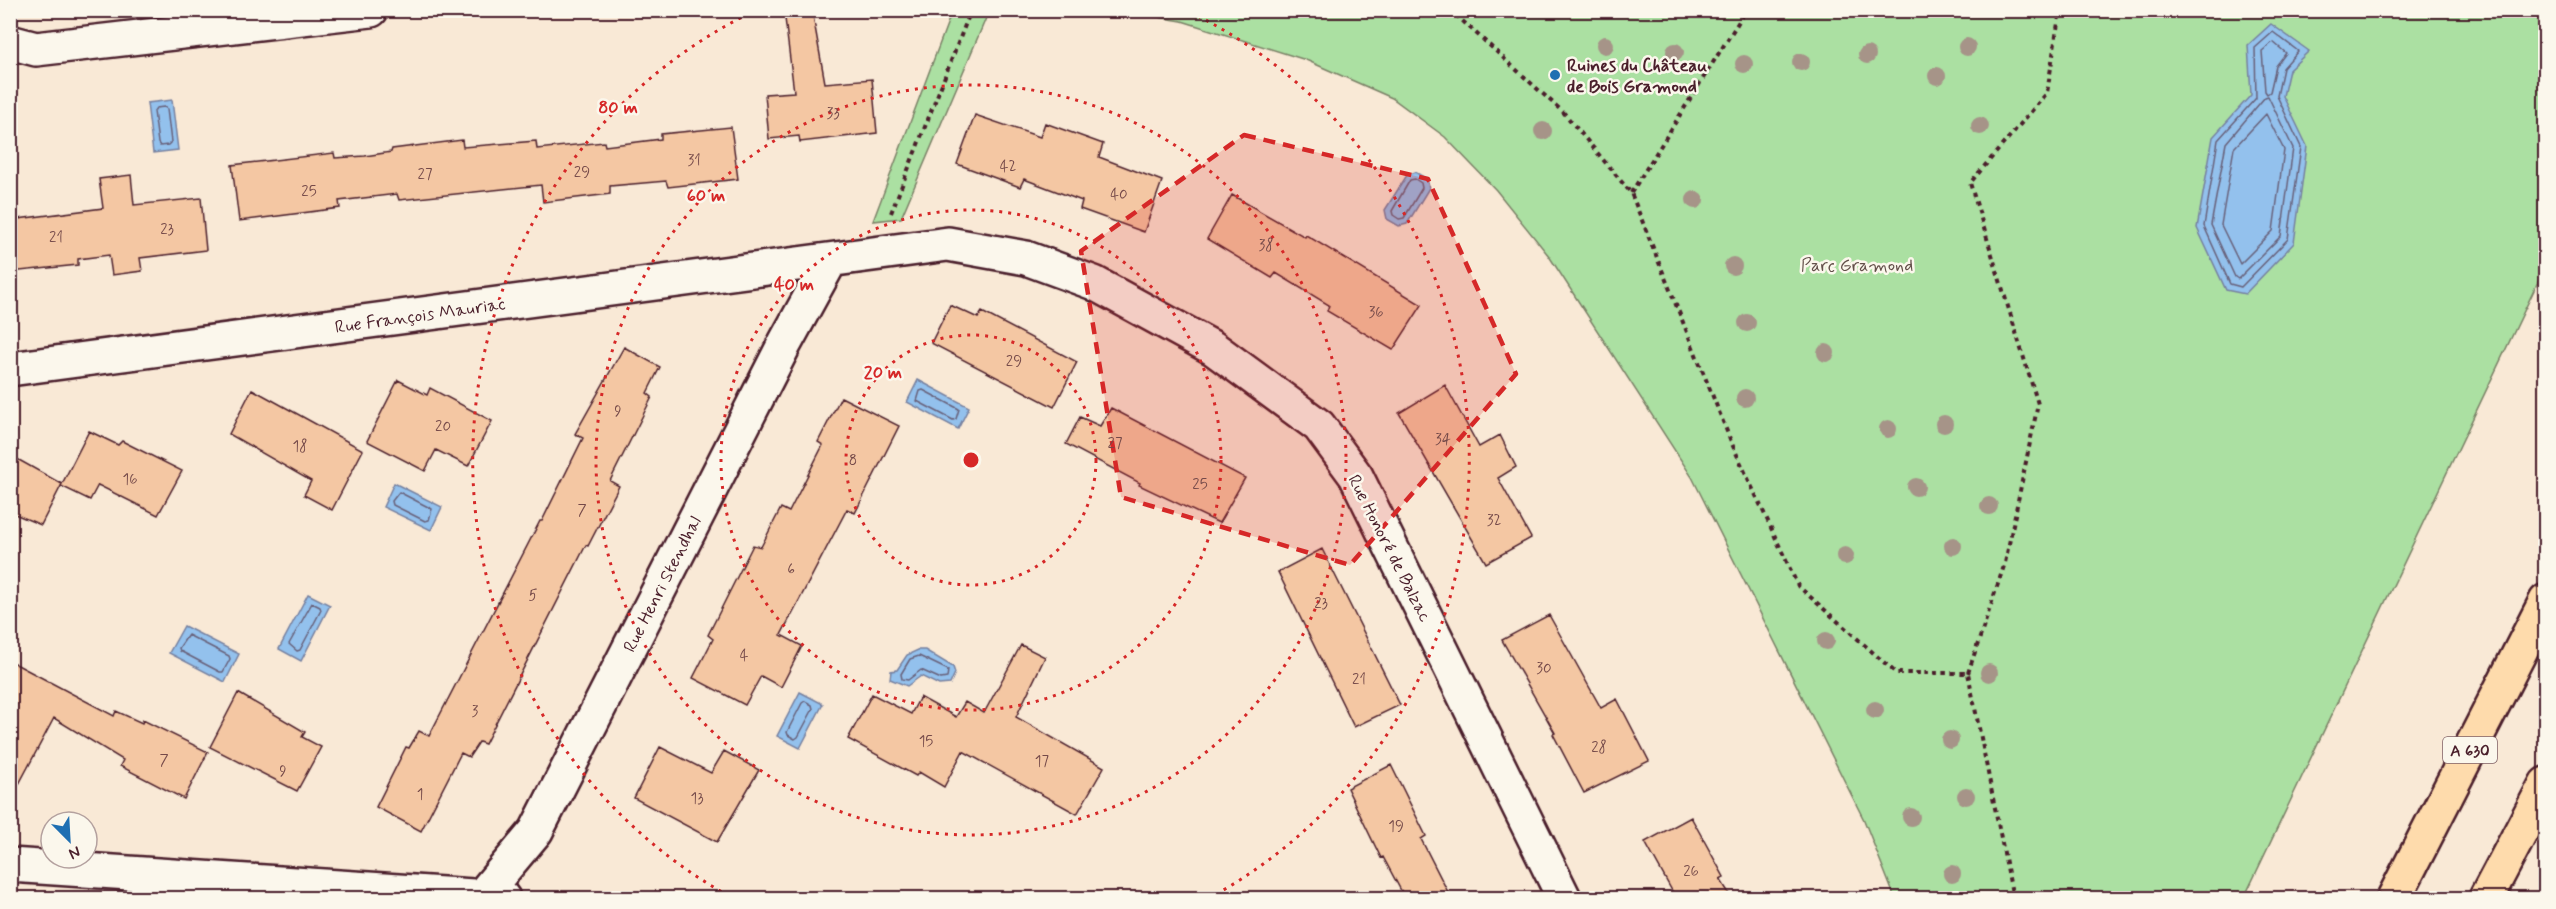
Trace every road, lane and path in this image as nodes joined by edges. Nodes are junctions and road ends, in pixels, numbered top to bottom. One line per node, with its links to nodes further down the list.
1 (371, 10): 8 (street)
2 (971, 10): 10 (path)
3 (1402, 10): 7 (path)
4 (1449, 10): 7 (path)
5 (1746, 10): 9 (path)
6 (2060, 10): 14 (path)
7 (1456, 15): 9 (path)
8 (10, 42)
9 (1631, 193): 14 (path)
10 (875, 253): 11 (street, Rue Honoré de Balzac); 18 (street, Rue Honoré de Balzac)
11 (830, 261): 12 (street, Rue François Mauriac); 17 (street, Rue Henri Stendhal)
12 (10, 369)
13 (2546, 601): 20 (highway, A 630)
14 (1968, 672): 19 (path)
15 (2546, 784): 21 (highway)
16 (10, 865): 17 (street)
17 (489, 898)
18 (1564, 898)
19 (2013, 898)
20 (2394, 898)
21 (2486, 898)

